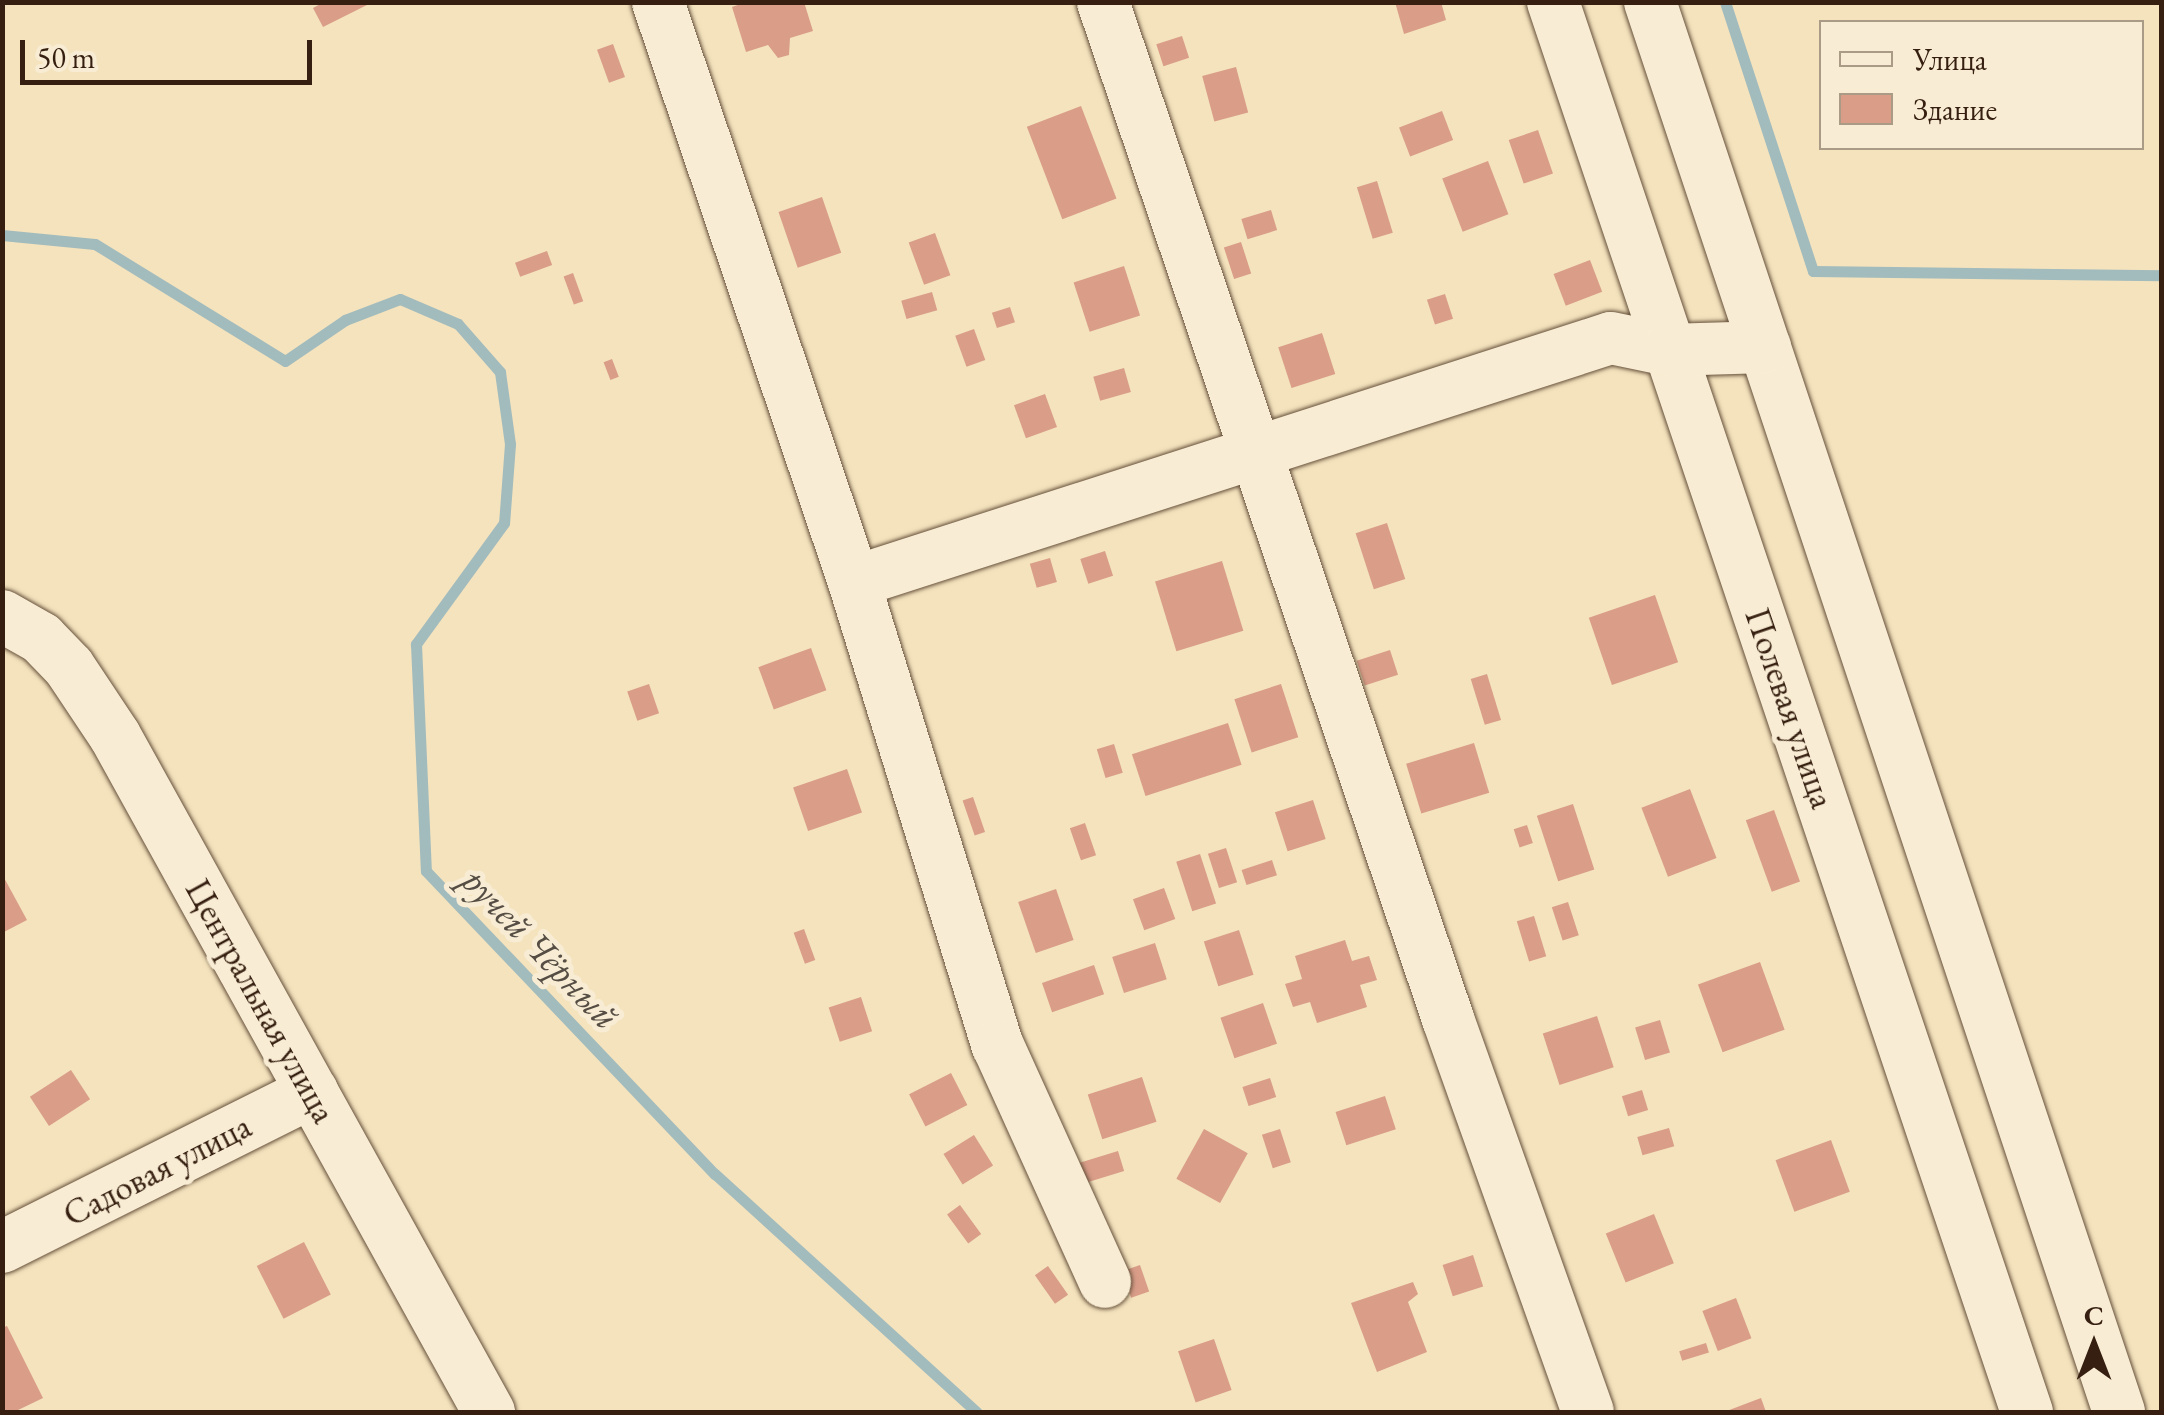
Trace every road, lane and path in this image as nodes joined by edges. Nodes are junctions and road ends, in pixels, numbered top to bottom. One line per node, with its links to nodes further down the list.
1 (658, 2): 8 (street)
2 (1104, 2): 7 (street)
3 (1552, 2): 6 (street, Полевая улица)
4 (1650, 2): 5 (street)
5 (1765, 347): 6 (street); 16 (street)
6 (1669, 350): 7 (street); 15 (street, Полевая улица)
7 (1254, 450): 8 (street); 14 (street)
8 (854, 582): 12 (street)
9 (2, 616): 10 (street, Центральная улица)
10 (312, 1092): 11 (street, Садовая улица); 13 (street, Центральная улица)
11 (2, 1247)
12 (1105, 1282)
13 (490, 1412)
14 (1588, 1412)
15 (2028, 1412)
16 (2119, 1412)

